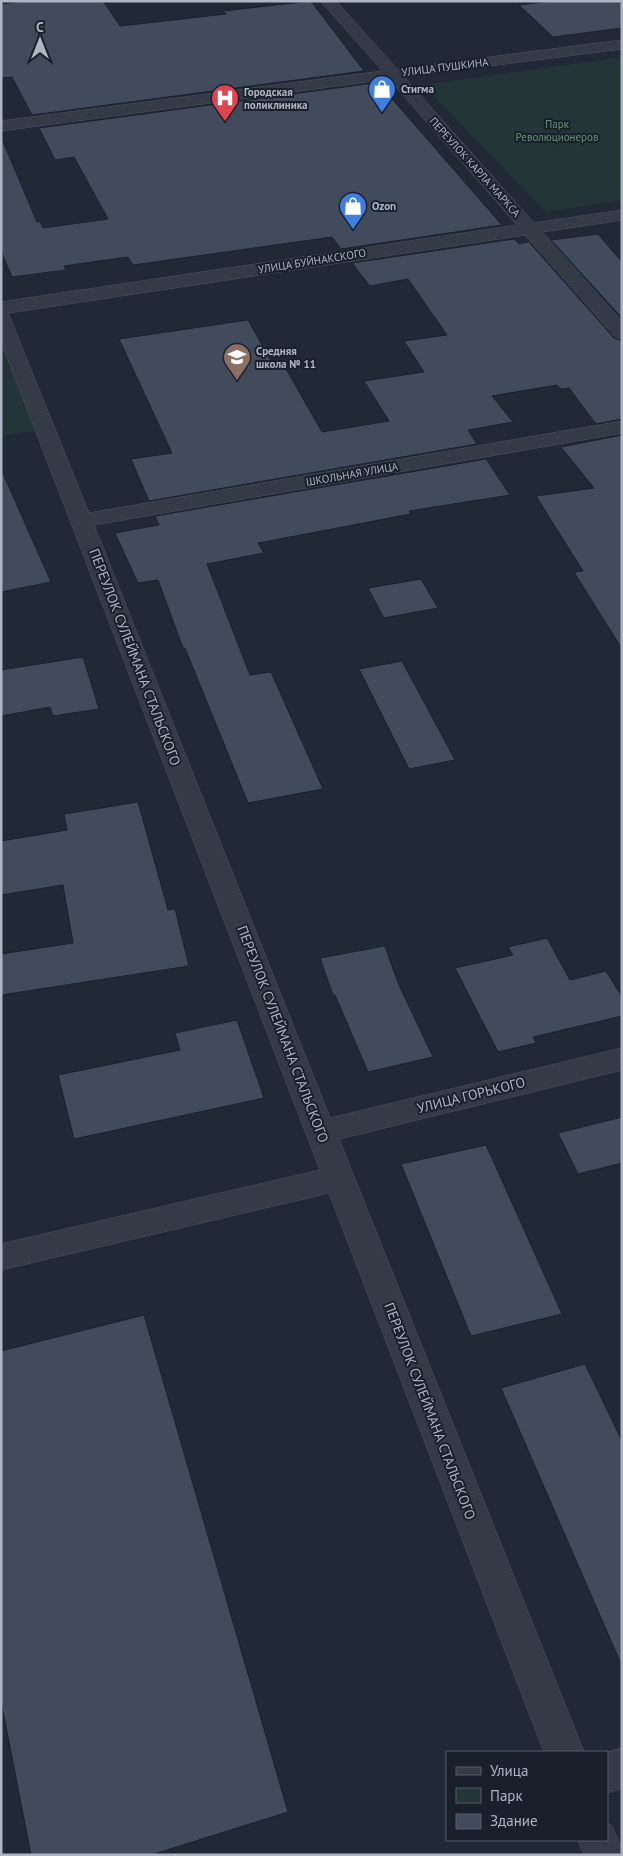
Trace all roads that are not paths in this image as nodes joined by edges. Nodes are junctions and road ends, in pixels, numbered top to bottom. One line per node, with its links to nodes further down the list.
1 (328, 1): 3 (street, ПЕРЕУЛОК КАРЛА МАРКСА)
2 (622, 44): 3 (street, УЛИЦА ПУШКИНА)
3 (391, 74): 4 (street, УЛИЦА ПУШКИНА); 6 (street, ПЕРЕУЛОК КАРЛА МАРКСА)
4 (1, 126)
5 (622, 215): 6 (street, УЛИЦА БУЙНАКСКОГО)
6 (530, 229): 7 (street, УЛИЦА БУЙНАКСКОГО); 9 (street, ПЕРЕУЛОК КАРЛА МАРКСА)
7 (1, 308)
8 (1, 316): 11 (street, ПЕРЕУЛОК СУЛЕЙМАНА СТАЛЬСКОГО)
9 (622, 332)
10 (622, 427): 11 (street, ШКОЛЬНАЯ УЛИЦА)
11 (82, 521): 13 (street, ПЕРЕУЛОК СУЛЕЙМАНА СТАЛЬСКОГО)
12 (622, 1059): 13 (street, УЛИЦА ГОРЬКОГО)
13 (321, 1132): 14 (street, ПЕРЕУЛОК СУЛЕЙМАНА СТАЛЬСКОГО)
14 (339, 1178): 15 (street); 16 (street, ПЕРЕУЛОК СУЛЕЙМАНА СТАЛЬСКОГО)
15 (1, 1257)
16 (564, 1751)
17 (622, 1768): 18 (street)
18 (608, 1773)
19 (598, 1841): 20 (street)
20 (604, 1855)

